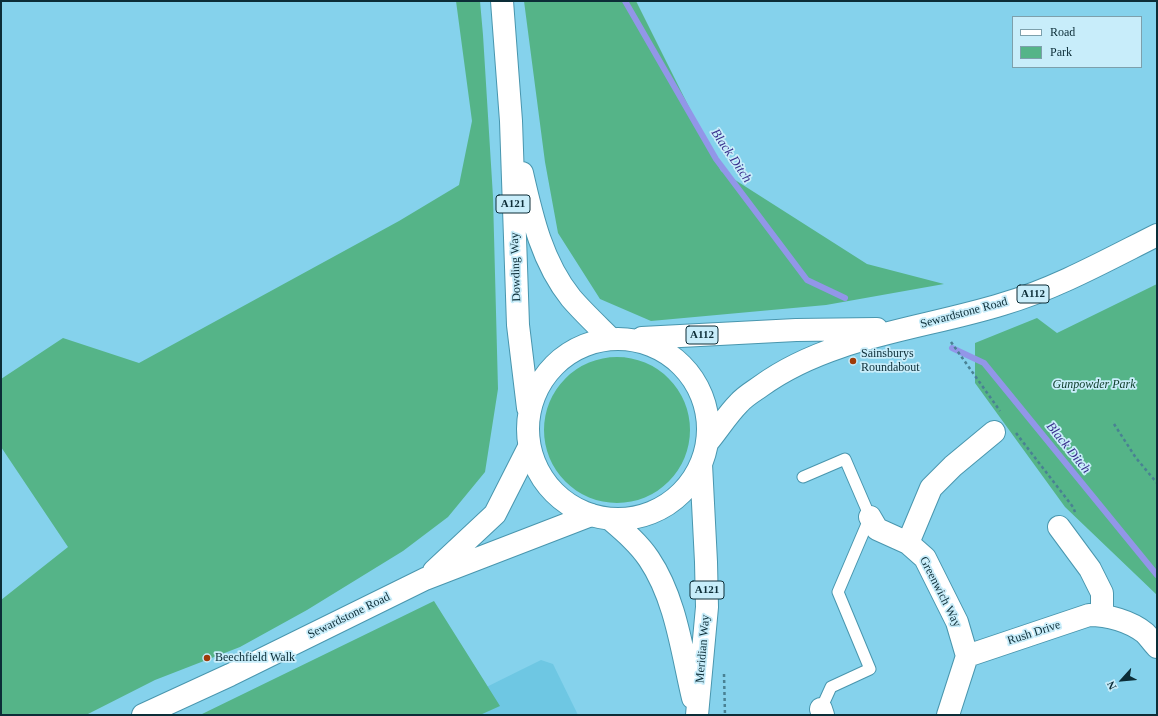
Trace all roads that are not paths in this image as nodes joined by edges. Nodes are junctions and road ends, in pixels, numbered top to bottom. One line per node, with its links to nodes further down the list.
1 (502, 1): 2 (main road, Dowding Way / A121)
2 (511, 121): 5 (main road, Dowding Way / A121); 6 (main road, Dowding Way / A121)
3 (1157, 235): 4 (main road, Sewardstone Road / A112)
4 (901, 329): 5 (main road, Sewardstone Road / A112); 8 (main road, Sewardstone Road / A112)
5 (620, 338): 6 (main road, Sewardstone Road); 8 (main road)
6 (529, 413): 9 (main road)
7 (1003, 425): 15 (main road)
8 (707, 443): 10 (main road)
9 (529, 447): 12 (main road); 16 (main road, Sewardstone Road)
10 (701, 464): 12 (main road, Sewardstone Road); 22 (main road, Meridian Way / A121)
11 (803, 477): 13 (lane)
12 (601, 517): 16 (main road, Sewardstone Road); 22 (main road, Meridian Way / A121)
13 (870, 517): 15 (main road, Greenwich Way); 20 (lane)
14 (1067, 520): 17 (main road)
15 (908, 543): 19 (main road, Greenwich Way)
16 (425, 579): 21 (main road, Sewardstone Road)
17 (1102, 615): 18 (main road, Rush Drive); 19 (main road, Rush Drive)
18 (1157, 647)
19 (967, 656): 23 (main road)
20 (822, 712)
21 (143, 715)
22 (697, 715)
23 (948, 715)

